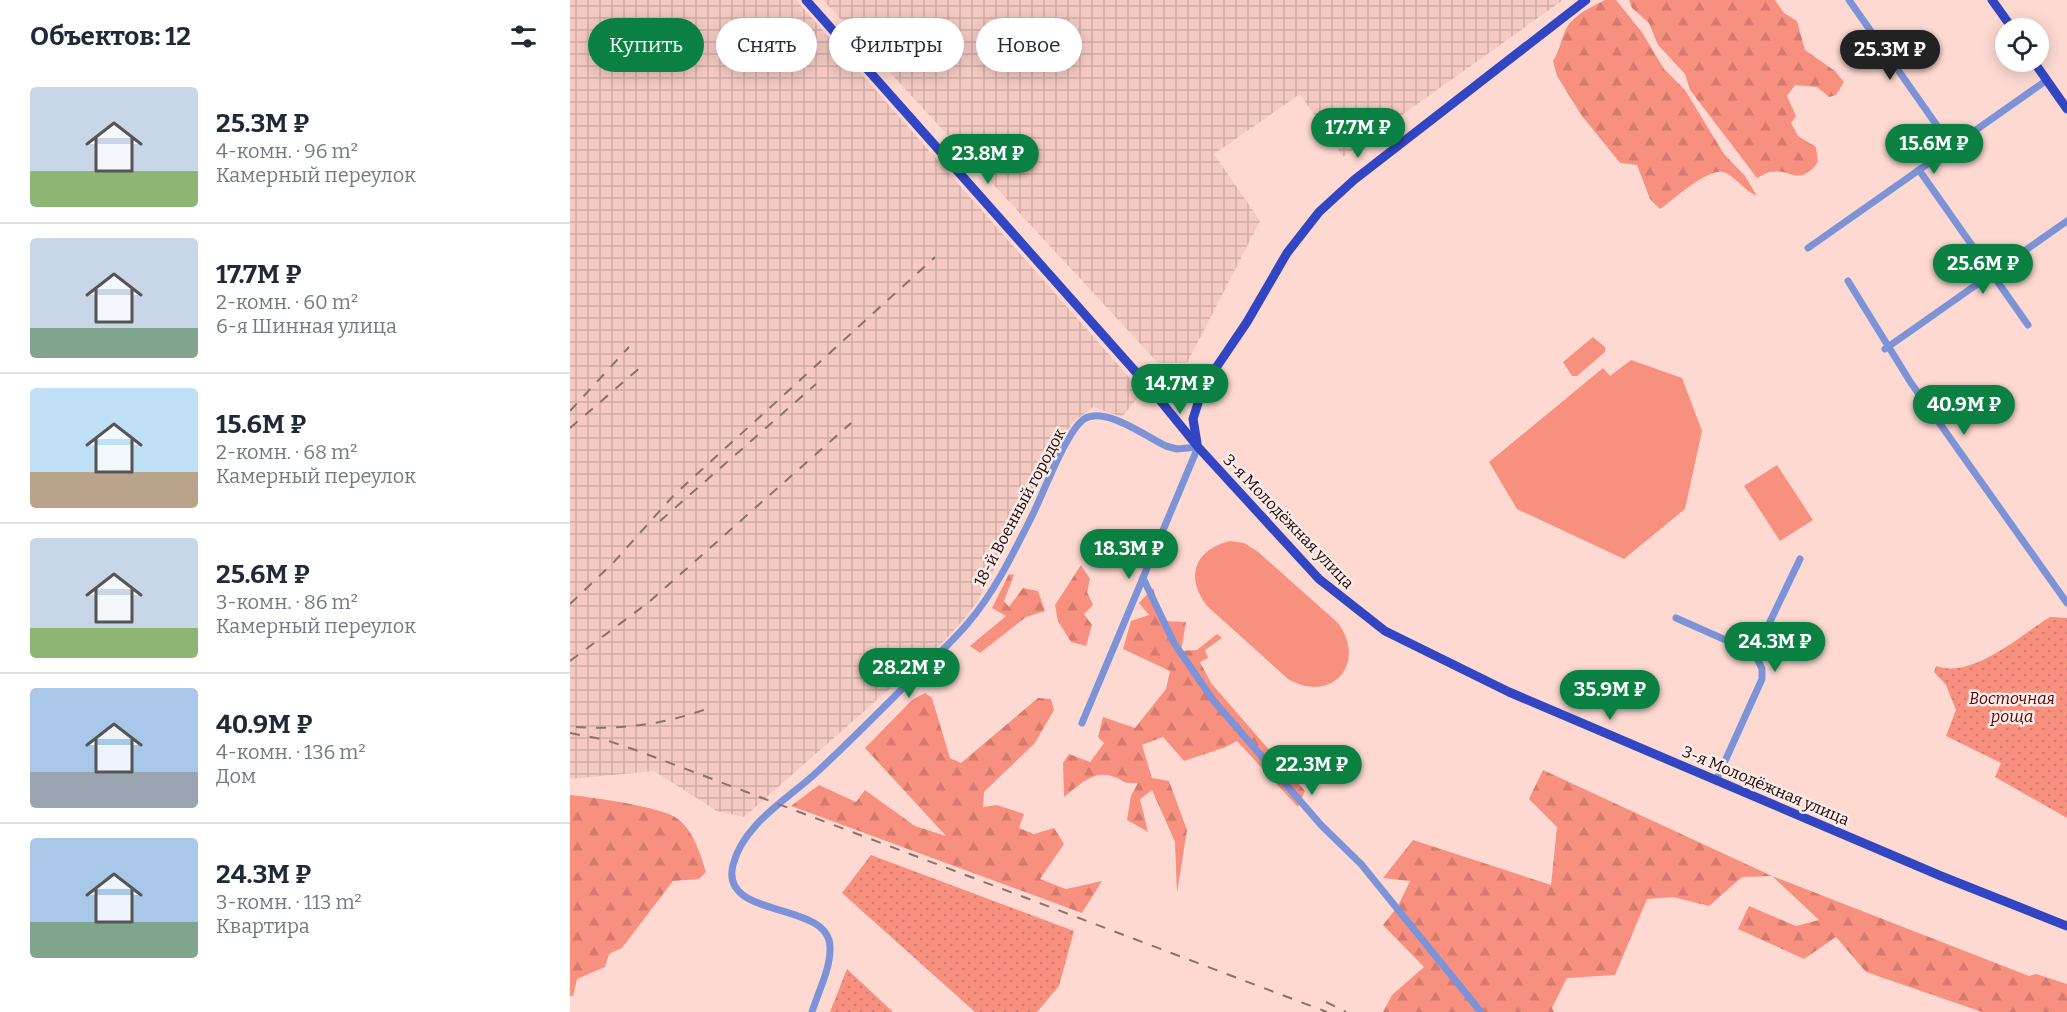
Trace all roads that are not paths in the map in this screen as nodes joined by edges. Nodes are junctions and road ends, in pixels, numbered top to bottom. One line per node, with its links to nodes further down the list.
1 (806, 0): 18 (main road, 3-я Молодёжная улица)
2 (1586, 0): 17 (main road)
3 (1849, 0): 9 (street)
4 (1992, 0): 5 (main road)
5 (2005, 18)
6 (2041, 72): 7 (main road)
7 (2047, 80): 8 (main road); 9 (street)
8 (2067, 109)
9 (1952, 147): 10 (street)
10 (1919, 170): 12 (street); 13 (street)
11 (2067, 221): 13 (street)
12 (1808, 249)
13 (1992, 274): 15 (street); 16 (street)
14 (1848, 281): 16 (street)
15 (2028, 325)
16 (1886, 348): 22 (street)
17 (1203, 387): 18 (main road); 19 (main road)
18 (1149, 388): 19 (main road, 3-я Молодёжная улица)
19 (1198, 447): 21 (street); 26 (main road, 3-я Молодёжная улица); 28 (street, 18-й Военный городок)
20 (1800, 559): 24 (street)
21 (1143, 578): 25 (street); 29 (street)
22 (2067, 603)
23 (1676, 618): 24 (street)
24 (1755, 653): 26 (street)
25 (1082, 723)
26 (1716, 781): 27 (main road, 3-я Молодёжная улица)
27 (2067, 926)
28 (812, 1012)
29 (1481, 1012)

